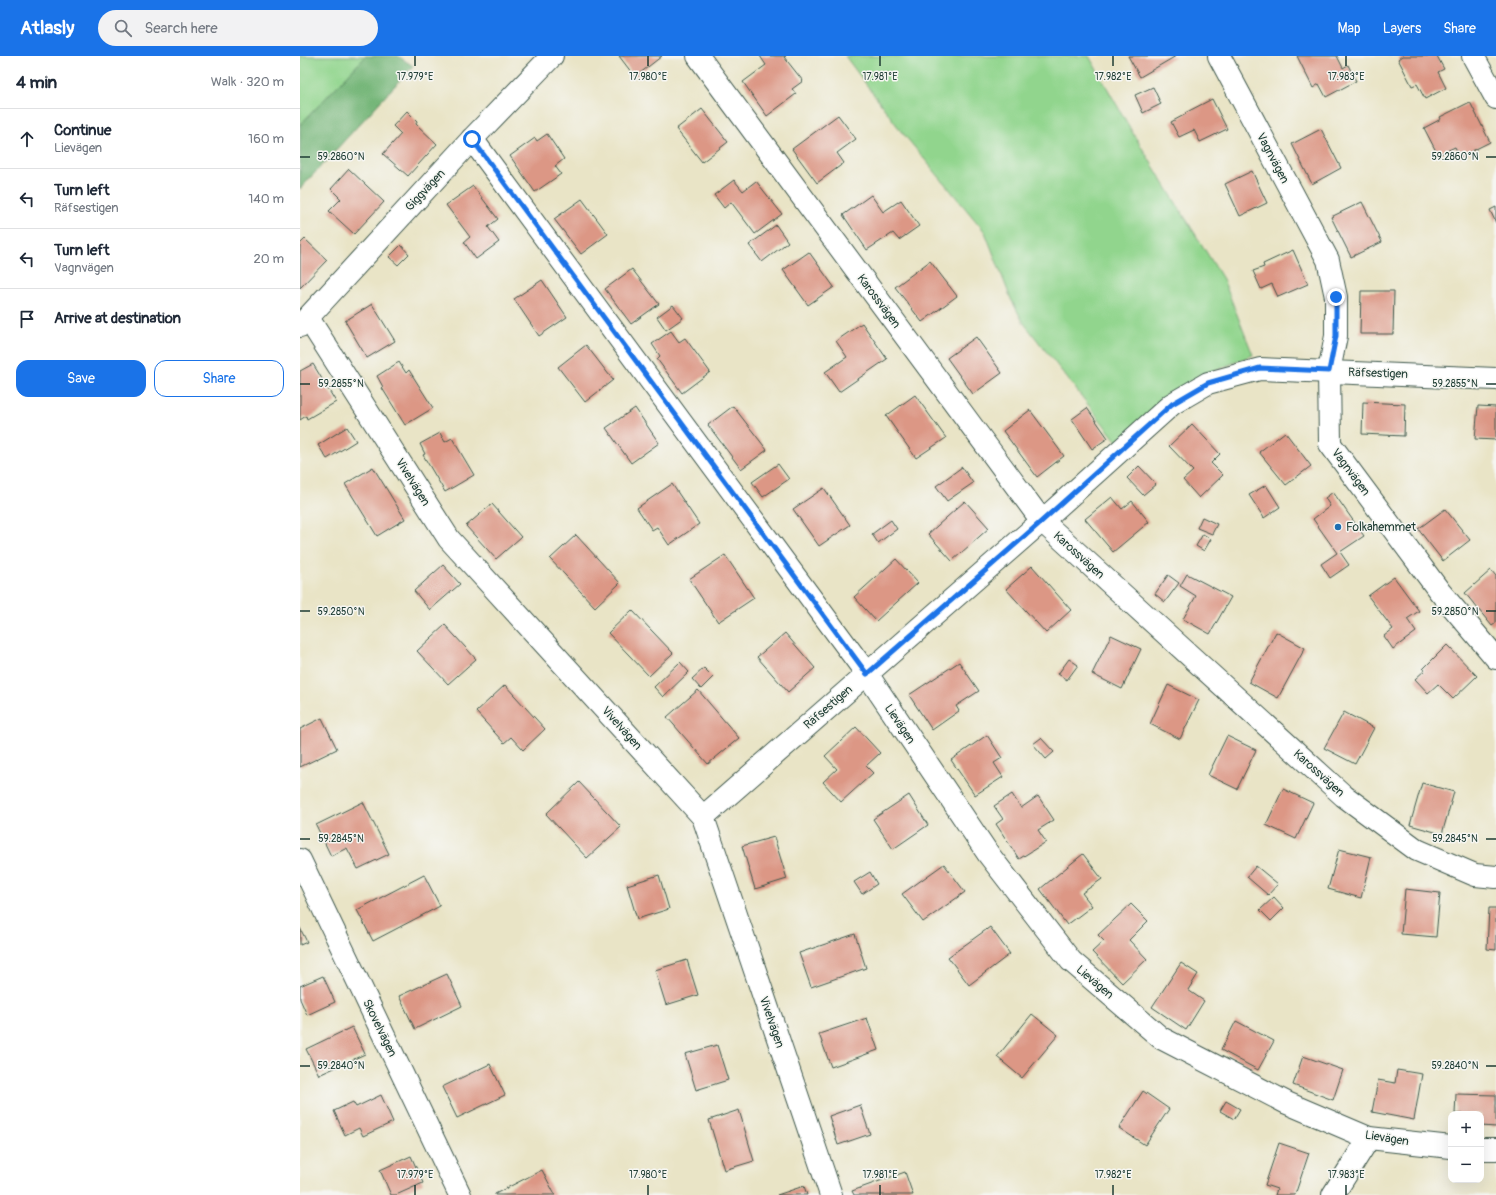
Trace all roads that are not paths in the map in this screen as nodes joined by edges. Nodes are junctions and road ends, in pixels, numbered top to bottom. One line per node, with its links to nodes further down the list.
1 (552, 56): 6 (street, Giggvägen)
2 (698, 56): 10 (street, Karossvägen)
3 (1219, 56): 8 (street, Vagnvägen)
4 (1473, 56): 5 (street)
5 (1496, 98)
6 (472, 139): 7 (street, Giggvägen); 12 (street, Lievägen)
7 (304, 322): 13 (street, Vivelvägen)
8 (1329, 371): 9 (street, Räfsestigen); 10 (street, Räfsestigen); 11 (street, Vagnvägen)
9 (1496, 378)
10 (1042, 521): 12 (street, Räfsestigen); 15 (street, Karossvägen)
11 (1496, 658)
12 (867, 674): 13 (street, Räfsestigen); 16 (street, Lievägen)
13 (703, 817): 21 (street, Vivelvägen)
14 (300, 860): 20 (street, Skovelvägen)
15 (1496, 877)
16 (1369, 1138): 17 (street, Lievägen); 22 (street)
17 (1448, 1147)
18 (1484, 1148): 19 (street)
19 (1496, 1149)
20 (460, 1195)
21 (831, 1195)
22 (1333, 1195)

